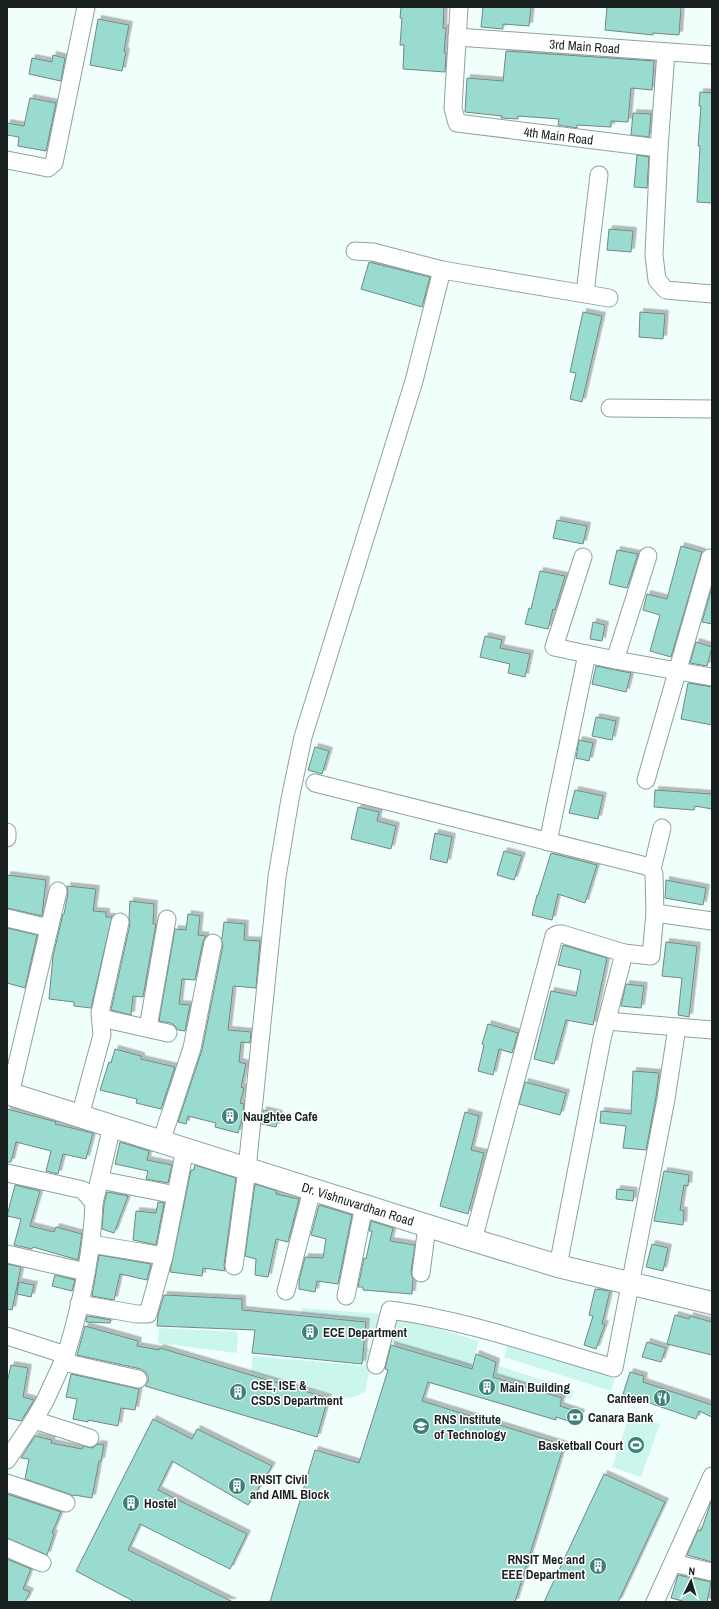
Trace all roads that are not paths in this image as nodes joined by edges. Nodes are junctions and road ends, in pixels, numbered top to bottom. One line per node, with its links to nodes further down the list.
1 (86, 7): 7 (street)
2 (459, 7): 3 (street)
3 (457, 37): 4 (street, 3rd Main Road); 6 (street, 4th Main Road)
4 (666, 52): 5 (street, 3rd Main Road); 6 (street)
5 (712, 55)
6 (659, 148): 12 (street)
7 (7, 160)
8 (599, 175): 11 (street)
9 (355, 251): 10 (street)
10 (442, 270): 11 (street); 50 (street)
11 (585, 293): 13 (street)
12 (712, 294)
13 (609, 298)
14 (610, 408): 15 (street)
15 (712, 409)
16 (648, 556): 20 (street)
17 (583, 557): 19 (street)
18 (710, 558): 21 (street)
19 (587, 654): 20 (street); 28 (street)
20 (615, 660): 21 (street)
21 (677, 670): 22 (street); 23 (street)
22 (712, 677)
23 (646, 780)
24 (315, 783): 28 (street)
25 (662, 828): 29 (street)
26 (7, 832): 27 (street)
27 (7, 838)
28 (548, 842): 29 (street)
29 (652, 869): 31 (street)
30 (58, 891): 36 (street)
31 (655, 913): 34 (street); 38 (street)
32 (7, 918): 36 (street)
33 (167, 919): 41 (street)
34 (712, 920)
35 (120, 922): 39 (street)
36 (49, 928): 45 (street)
37 (213, 943): 48 (street)
38 (624, 953): 40 (street); 58 (street)
39 (101, 1018): 41 (street); 46 (street)
40 (607, 1021): 42 (street); 63 (street)
41 (148, 1028): 44 (street)
42 (676, 1028): 43 (street); 66 (street)
43 (712, 1030)
44 (168, 1033)
45 (8, 1093): 46 (main road, Dr. Vishnuvardhan Road)
46 (80, 1116): 47 (main road, Dr. Vishnuvardhan Road)
47 (112, 1126): 48 (main road, Dr. Vishnuvardhan Road); 52 (street)
48 (161, 1142): 49 (main road, Dr. Vishnuvardhan Road)
49 (185, 1149): 50 (main road, Dr. Vishnuvardhan Road); 54 (street)
50 (247, 1169): 53 (main road, Dr. Vishnuvardhan Road); 62 (street)
51 (7, 1173): 55 (street)
52 (100, 1180): 54 (street); 55 (street)
53 (312, 1190): 56 (main road, Dr. Vishnuvardhan Road); 67 (street)
54 (176, 1195): 61 (street)
55 (94, 1203): 59 (street)
56 (364, 1206): 57 (main road, Dr. Vishnuvardhan Road); 68 (street)
57 (427, 1226): 58 (main road, Dr. Vishnuvardhan Road); 65 (street)
58 (473, 1240): 63 (main road, Dr. Vishnuvardhan Road)
59 (91, 1244): 61 (street); 64 (street)
60 (7, 1254): 64 (street)
61 (164, 1256): 70 (street)
62 (234, 1266)
63 (558, 1266): 66 (main road, Dr. Vishnuvardhan Road)
64 (86, 1272): 70 (street)
65 (421, 1273)
66 (632, 1284): 69 (main road, Dr. Vishnuvardhan Road); 73 (street)
67 (286, 1291)
68 (346, 1296)
69 (712, 1303)
70 (79, 1304): 72 (street)
71 (7, 1336): 72 (street)
72 (64, 1358): 74 (street); 75 (street)
73 (376, 1364)
74 (138, 1379)
75 (34, 1420): 76 (street); 77 (street)
76 (90, 1438)
77 (7, 1460)
78 (712, 1476): 80 (street)
79 (7, 1483): 81 (street)
80 (709, 1494): 84 (street)
81 (66, 1503)
82 (7, 1548): 83 (street)
83 (42, 1563)
84 (672, 1563): 85 (street); 86 (street)
85 (712, 1572)
86 (655, 1602)

